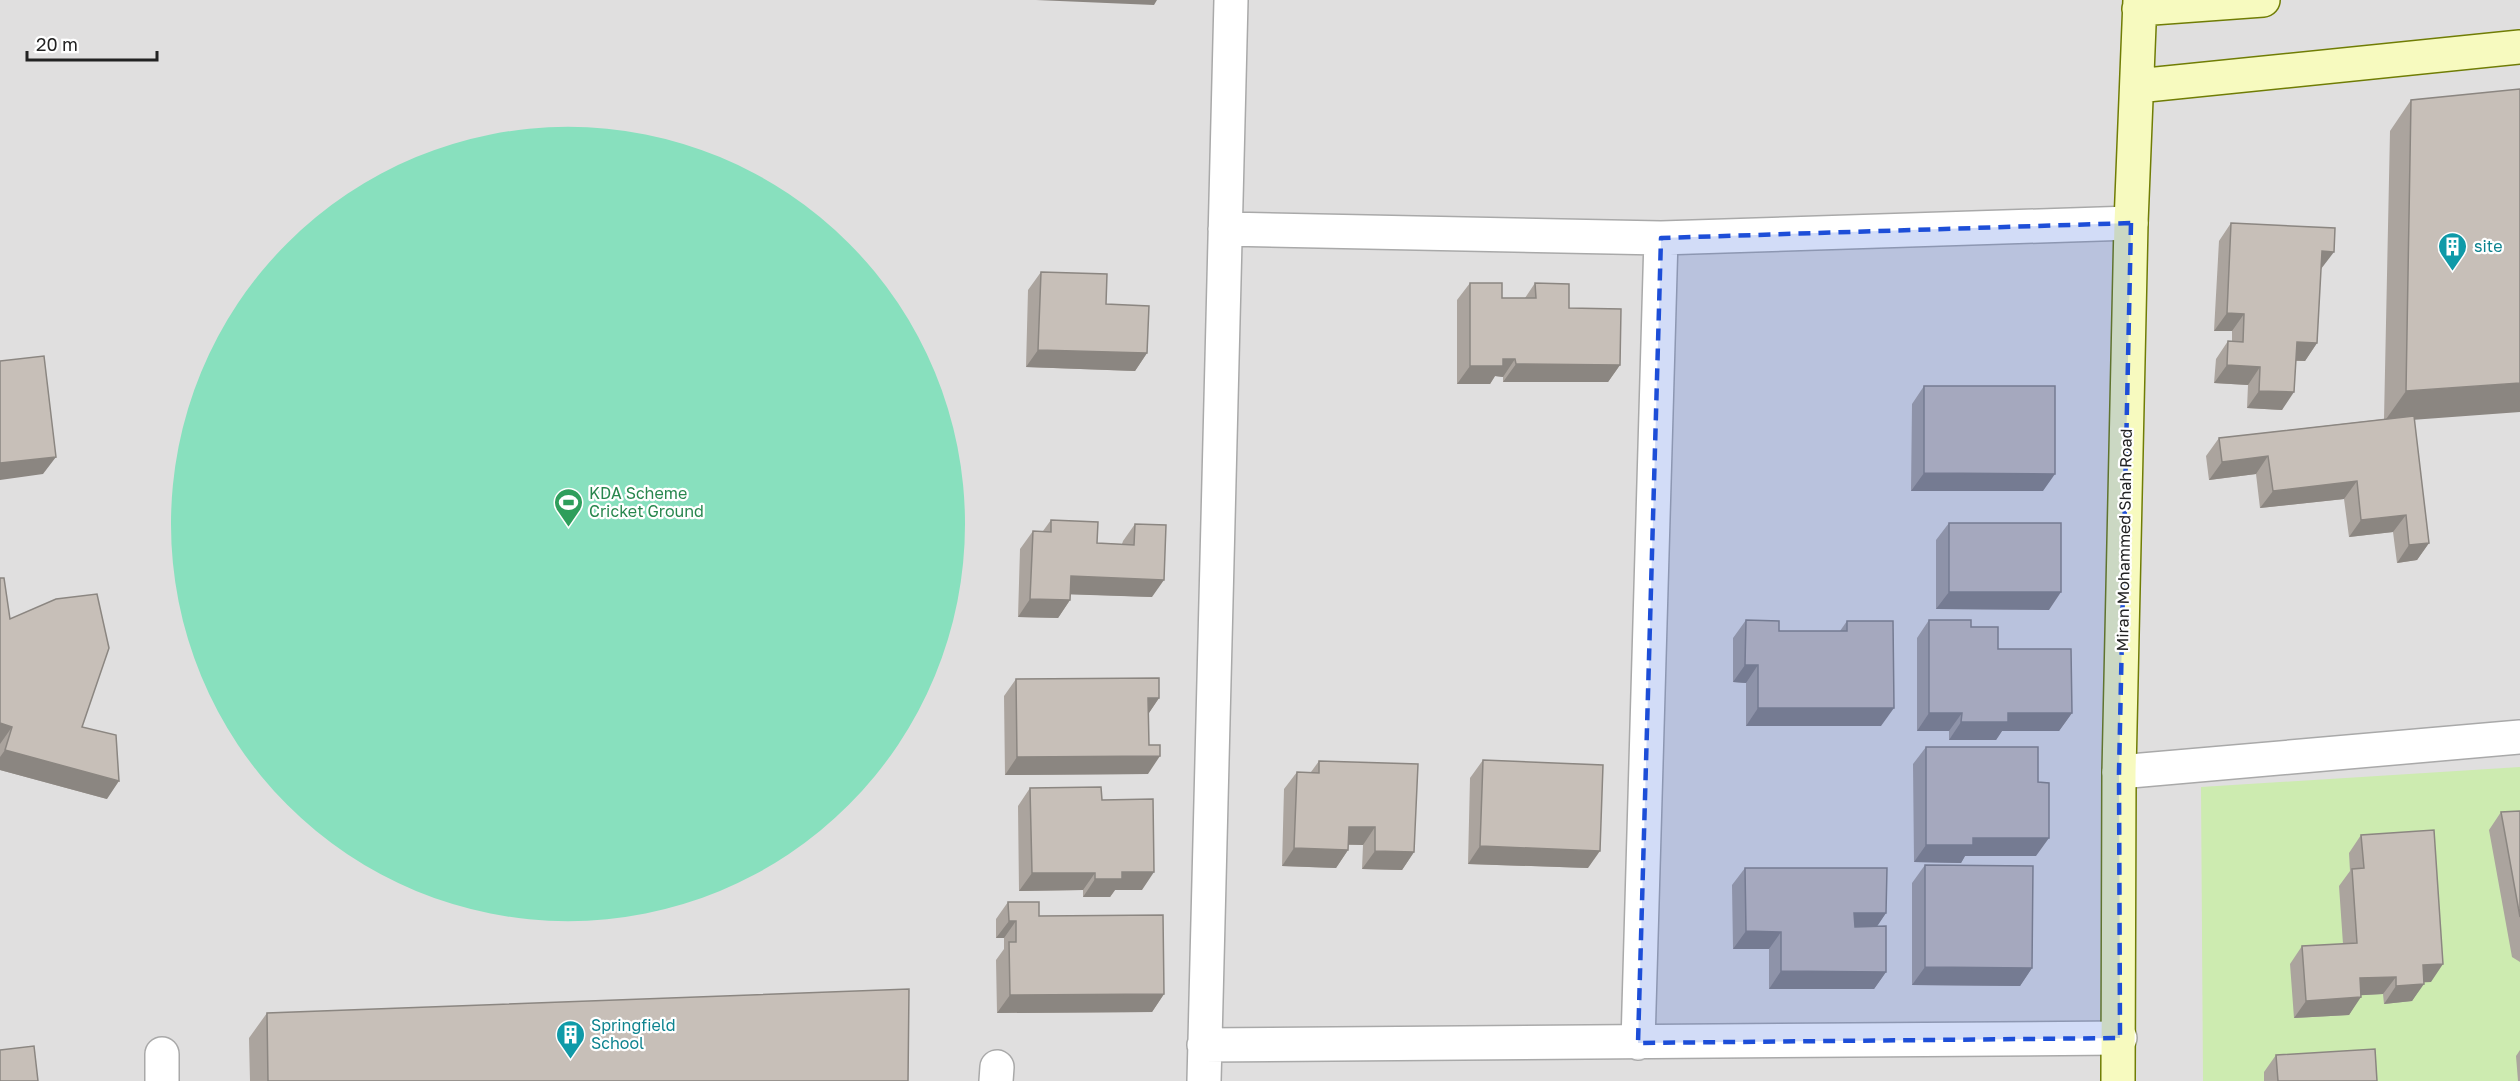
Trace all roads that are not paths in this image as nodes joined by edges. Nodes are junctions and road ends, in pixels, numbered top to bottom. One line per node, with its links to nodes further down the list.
1 (1231, 0): 7 (street)
2 (2263, 0): 3 (street)
3 (2139, 4): 5 (street, Miran Mohammed Shah Road)
4 (2520, 47): 5 (street)
5 (2137, 86): 6 (street, Miran Mohammed Shah Road)
6 (2131, 223): 8 (street); 10 (street, Miran Mohammed Shah Road)
7 (1225, 229): 8 (street); 13 (street)
8 (1661, 238): 12 (street)
9 (2520, 737): 10 (street)
10 (2120, 772): 11 (street, Miran Mohammed Shah Road)
11 (2120, 1038): 12 (street); 15 (street, Miran Mohammed Shah Road)
12 (1638, 1043): 13 (street)
13 (1204, 1045): 14 (street)
14 (1204, 1081)
15 (2118, 1081)

